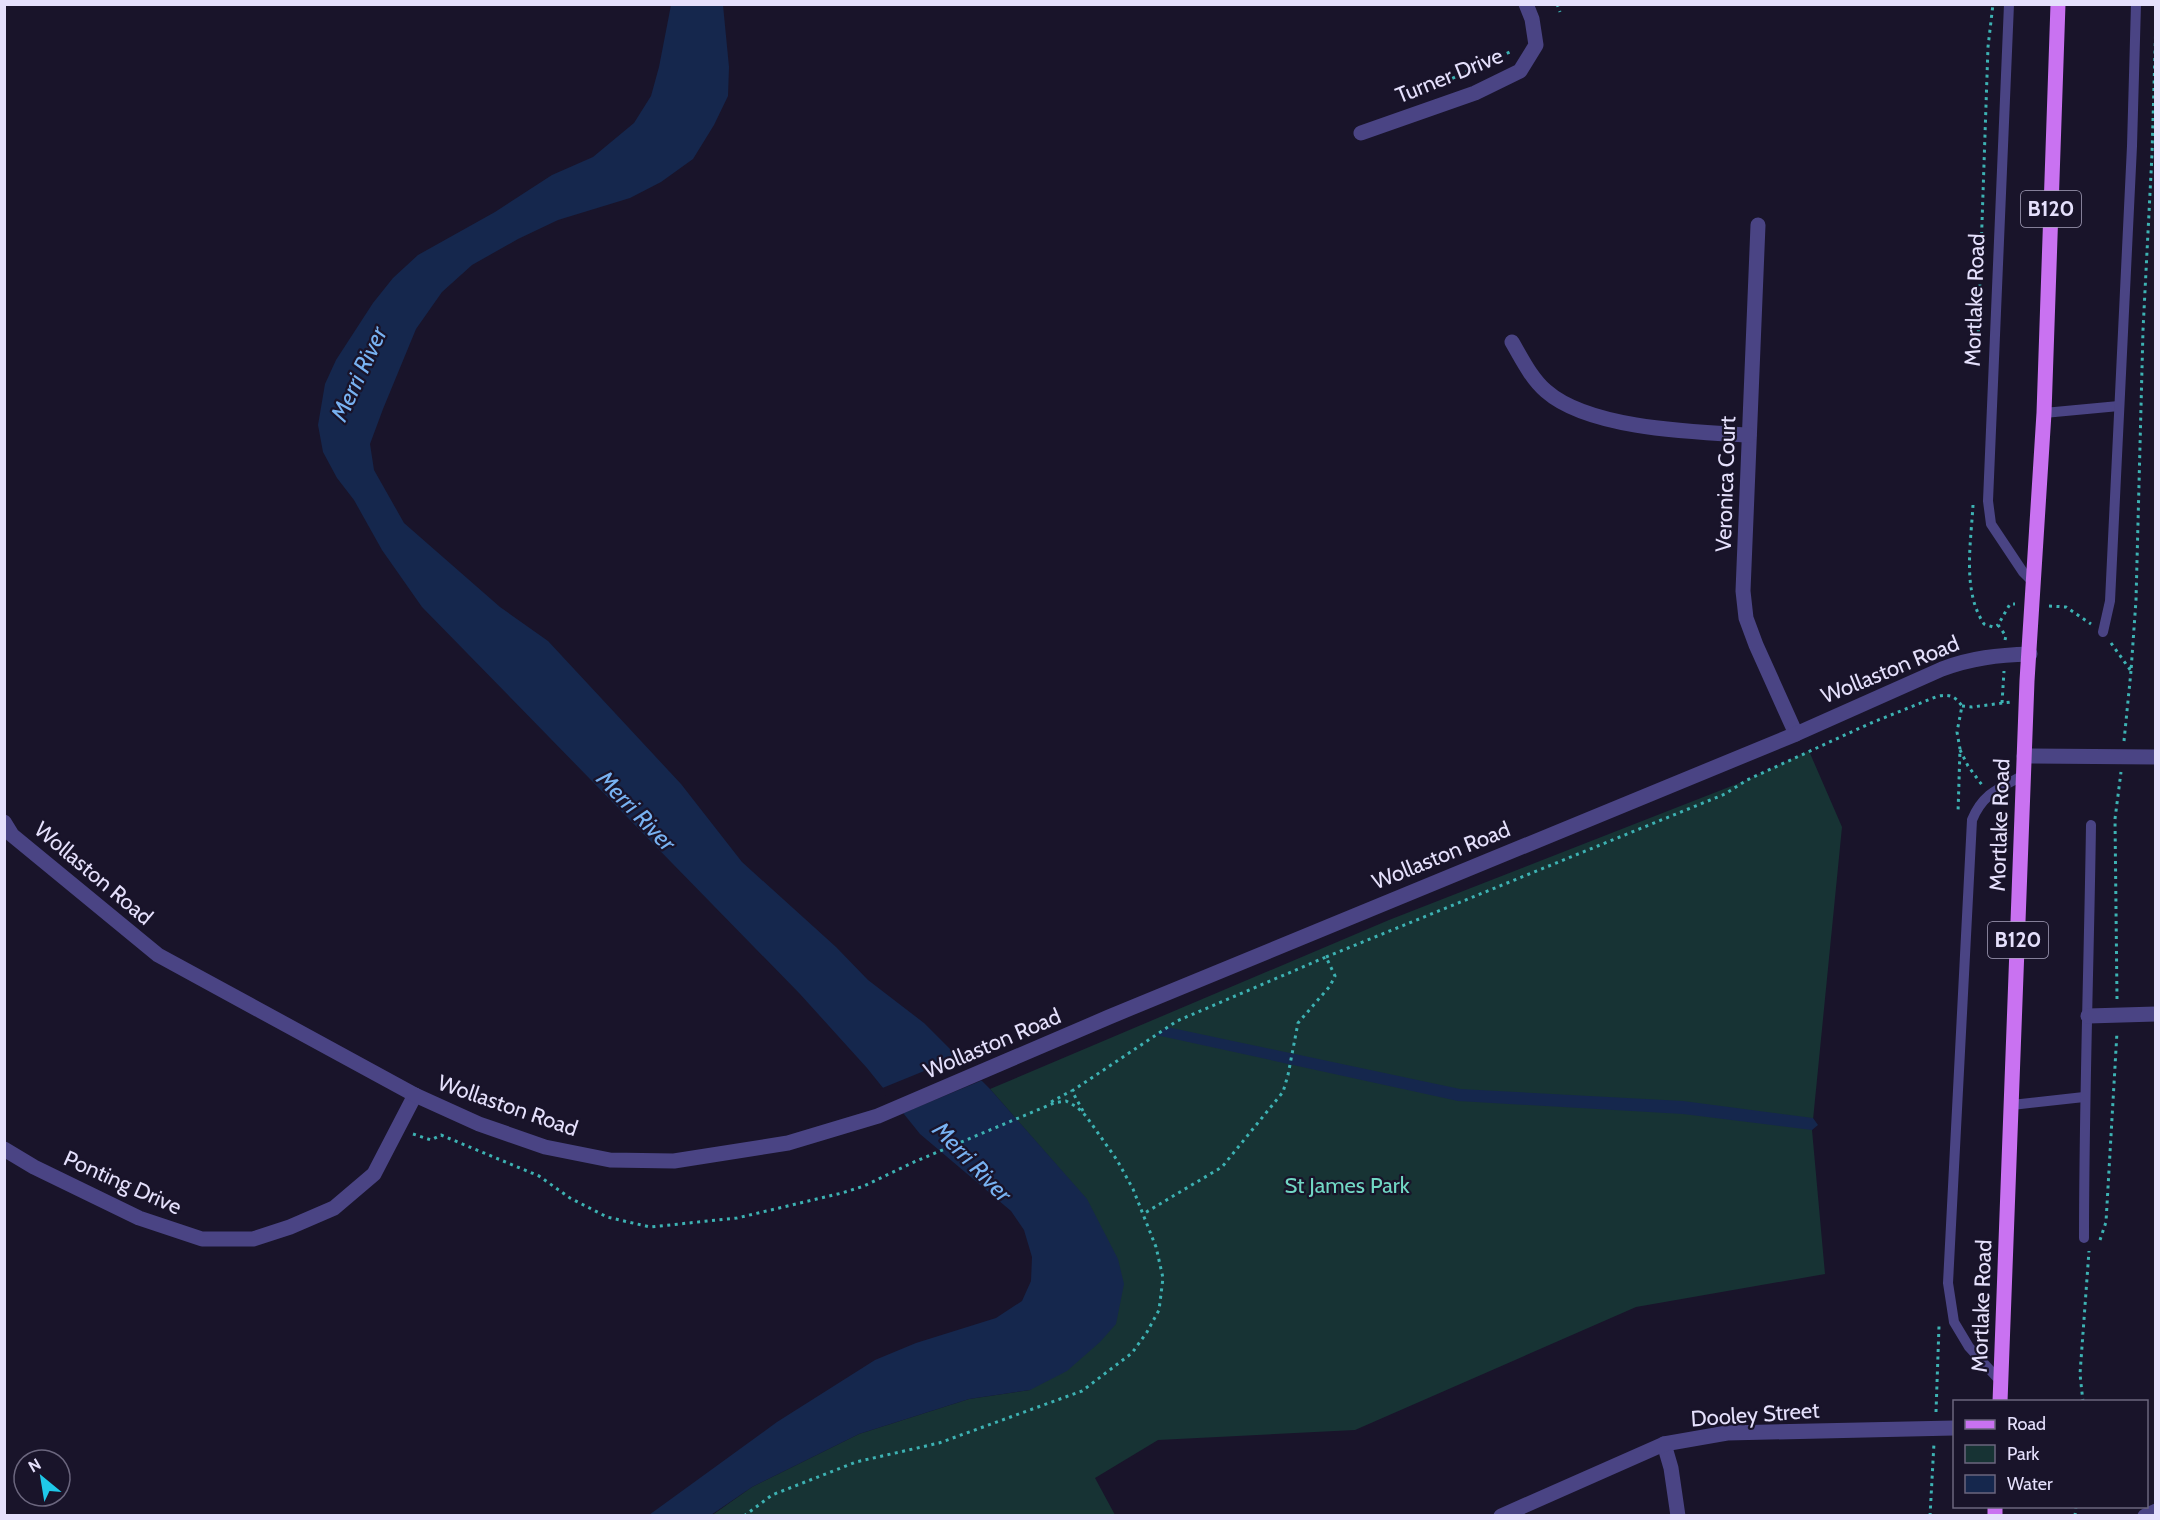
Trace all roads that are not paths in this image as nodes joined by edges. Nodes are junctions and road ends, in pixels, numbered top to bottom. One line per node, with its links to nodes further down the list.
1 (1526, 4): 5 (street, Turner Drive)
2 (2009, 4): 11 (lane, Mortlake Road)
3 (2058, 4): 9 (main road, Mortlake Road / B120)
4 (2136, 4): 8 (lane)
5 (1360, 133)
6 (1758, 225): 10 (street, Veronica Court)
7 (1512, 342): 10 (street)
8 (2119, 406): 9 (lane); 12 (lane)
9 (2044, 413): 11 (main road, Mortlake Road / B120)
10 (1749, 435): 14 (street, Veronica Court)
11 (2034, 583): 13 (main road, Mortlake Road / B120)
12 (2103, 632)
13 (2030, 654): 14 (street, Wollaston Road); 15 (main road, Mortlake Road / B120)
14 (1796, 734): 22 (street, Wollaston Road)
15 (2024, 756): 16 (street); 17 (main road, Mortlake Road / B120)
16 (2156, 756)
17 (2024, 775): 24 (main road, Mortlake Road / B120); 27 (lane)
18 (4, 822): 22 (street, Wollaston Road)
19 (2091, 825): 21 (lane)
20 (2156, 1014): 21 (street)
21 (2088, 1016): 23 (lane)
22 (415, 1095): 25 (street, Ponting Drive)
23 (2084, 1097): 24 (lane); 26 (lane)
24 (2012, 1105): 27 (main road, Mortlake Road / B120)
25 (4, 1149)
26 (2084, 1238)
27 (2001, 1382): 28 (main road, Mortlake Road / B120)
28 (2000, 1400)
29 (1953, 1428): 30 (street, Dooley Street)
30 (1664, 1444): 32 (street, Dooley Street); 33 (street)
31 (2156, 1511): 34 (street)
32 (1501, 1515)
33 (1678, 1515)
34 (2145, 1515)

